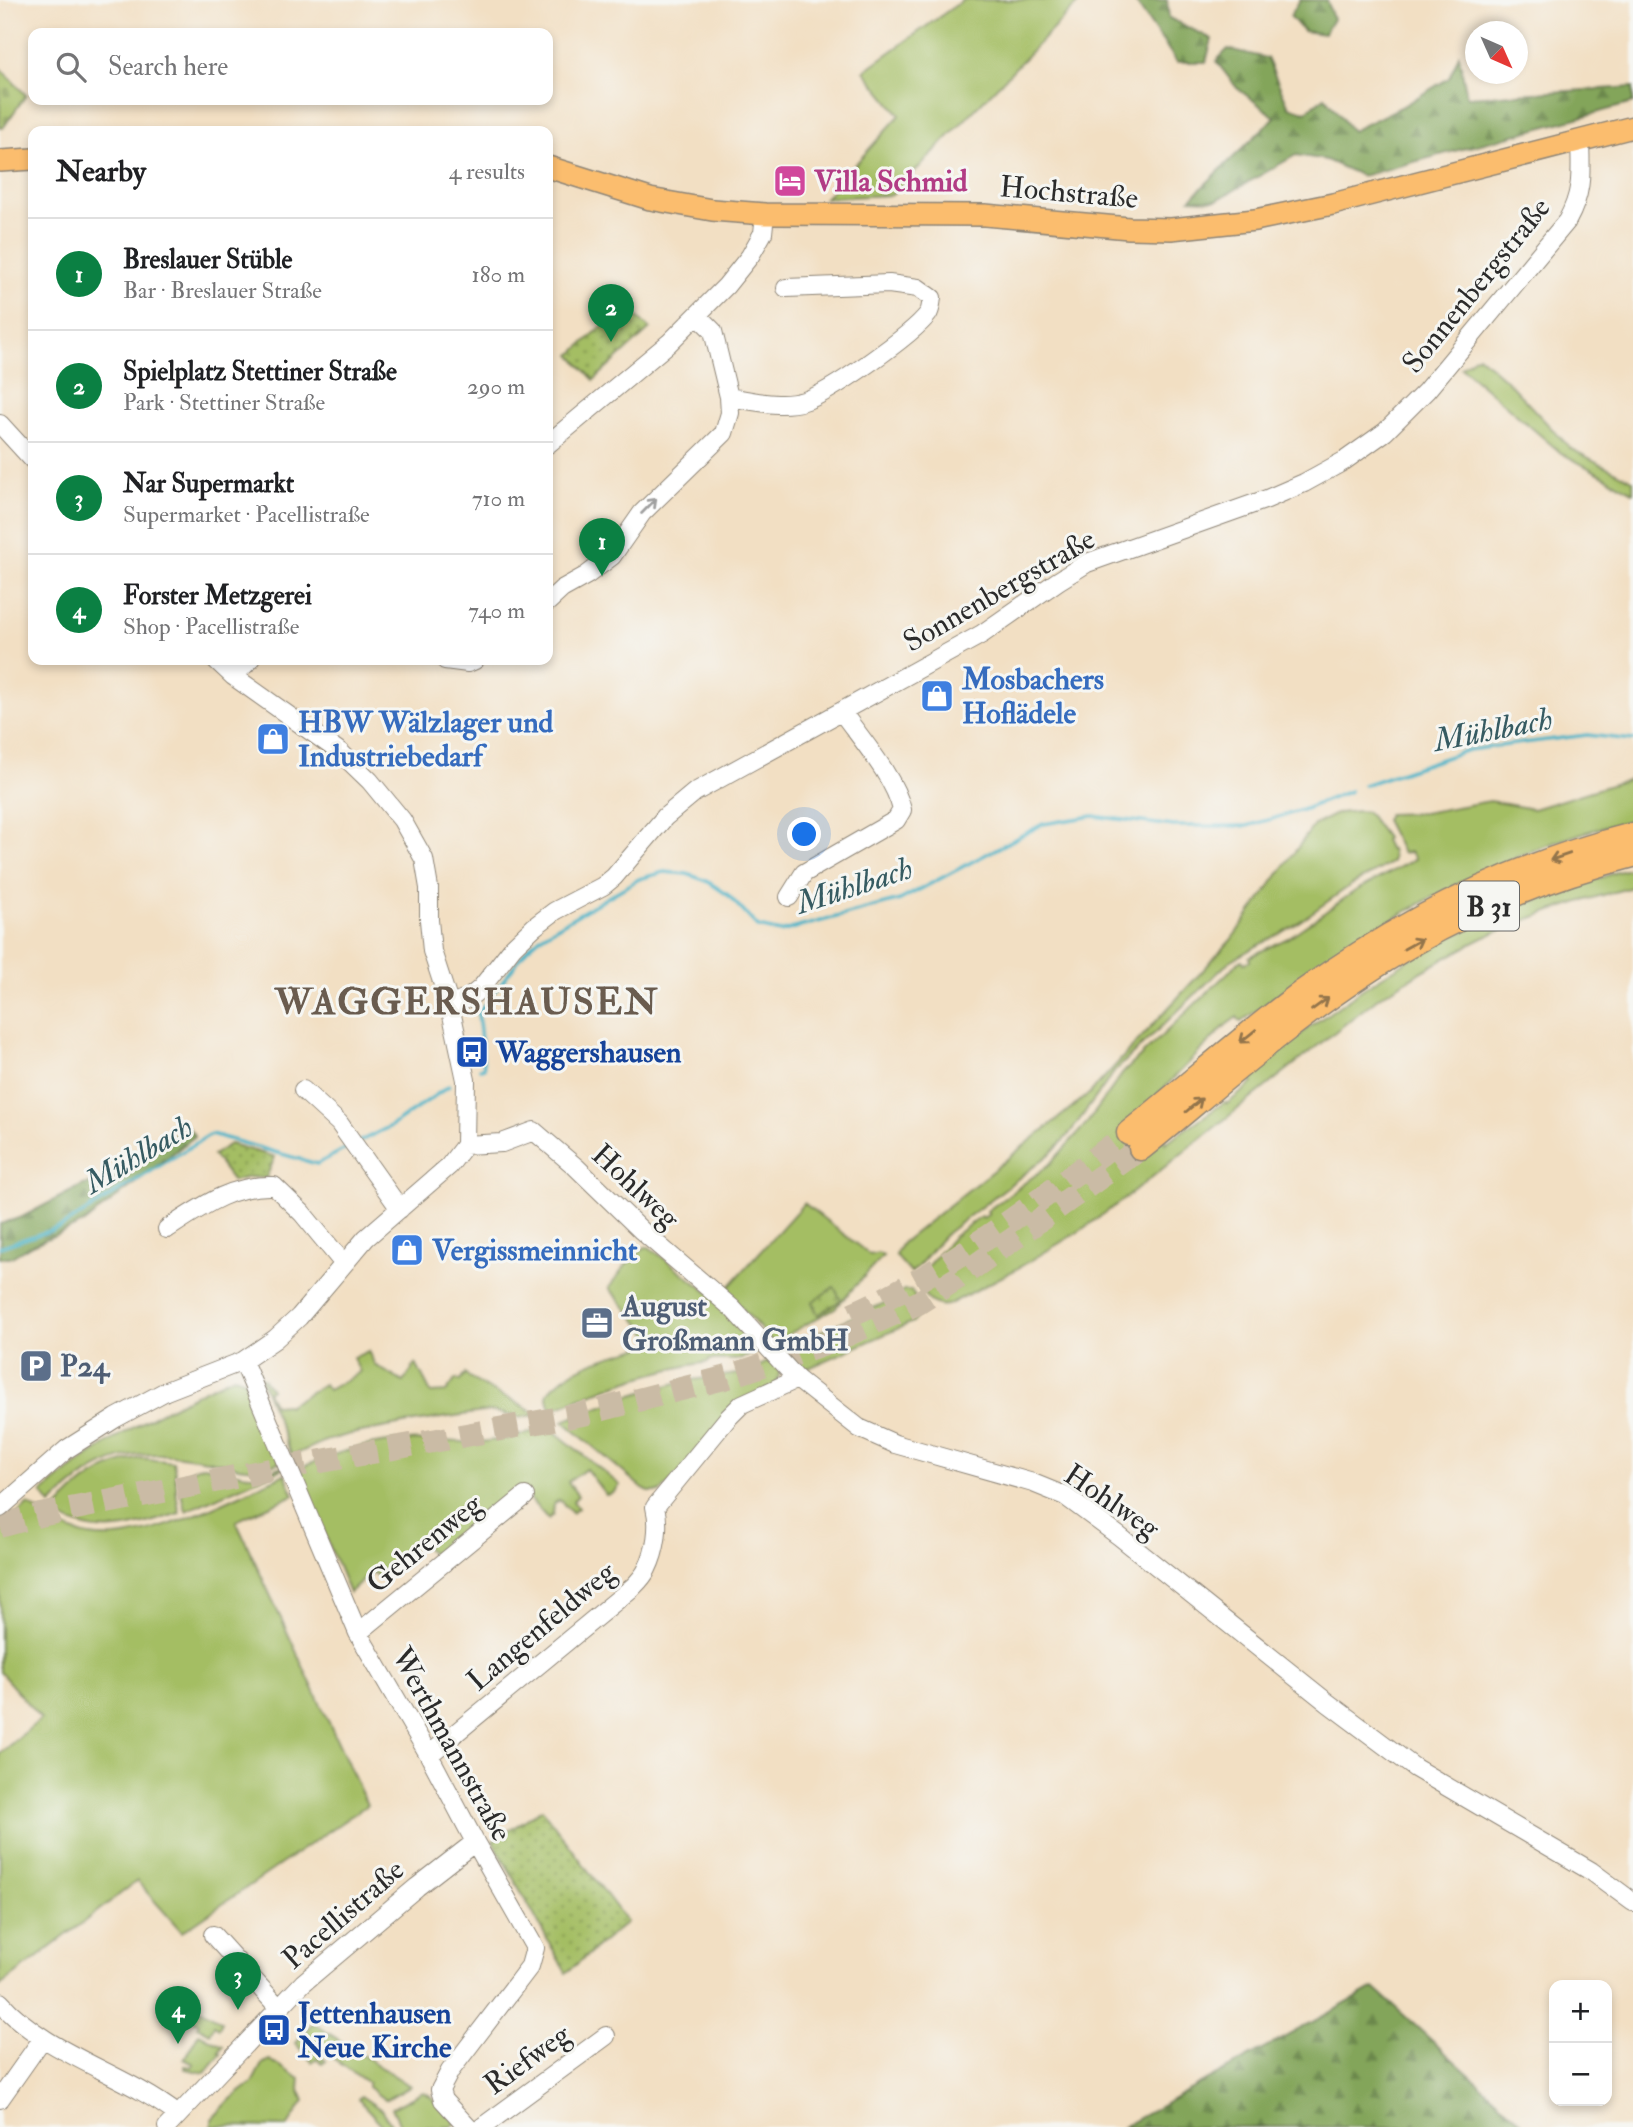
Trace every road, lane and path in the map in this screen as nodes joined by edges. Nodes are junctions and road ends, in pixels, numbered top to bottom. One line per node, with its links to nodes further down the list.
1 (1633, 127): 2 (main road, Hochstraße)
2 (1580, 141): 6 (main road, Hochstraße); 17 (street, Sonnenbergstraße)
3 (28, 159): 4 (main road)
4 (0, 161)
5 (553, 169): 6 (main road, Hochstraße)
6 (765, 214): 8 (street)
7 (786, 288): 9 (street)
8 (697, 315): 9 (street); 11 (street)
9 (729, 397): 13 (street, one-way to 9)
10 (0, 424): 12 (street)
11 (553, 440)
12 (28, 455)
13 (553, 597)
14 (221, 665): 16 (street)
15 (245, 665): 16 (street)
16 (233, 676): 21 (street)
17 (842, 712): 20 (street); 21 (street, Sonnenbergstraße)
18 (1633, 835): 19 (highway, B 31, one-way to 19)
19 (1633, 855)
20 (789, 897)
21 (450, 1006): 23 (street)
22 (303, 1090): 24 (street)
23 (466, 1145): 24 (street); 28 (street, Hohlweg)
24 (400, 1209): 26 (street)
25 (167, 1230): 26 (street)
26 (344, 1264): 27 (street)
27 (243, 1361): 30 (street); 31 (street, Werthmannstraße)
28 (797, 1379): 32 (street, Langenfeldweg); 34 (street, Hohlweg)
29 (525, 1496): 31 (street, Gehrenweg)
30 (0, 1508)
31 (358, 1633): 32 (street, Werthmannstraße)
32 (429, 1755): 33 (street, Werthmannstraße)
33 (475, 1842): 37 (street, Pacellistraße); 42 (street, Werthmannstraße)
34 (1633, 1902)
35 (213, 1936): 37 (street)
36 (0, 2002): 39 (street)
37 (279, 2008): 41 (street, Pacellistraße)
38 (606, 2036): 43 (street, Riefweg)
39 (43, 2038): 40 (street); 41 (street)
40 (0, 2099)
41 (172, 2121)
42 (468, 2127)
43 (482, 2127)

